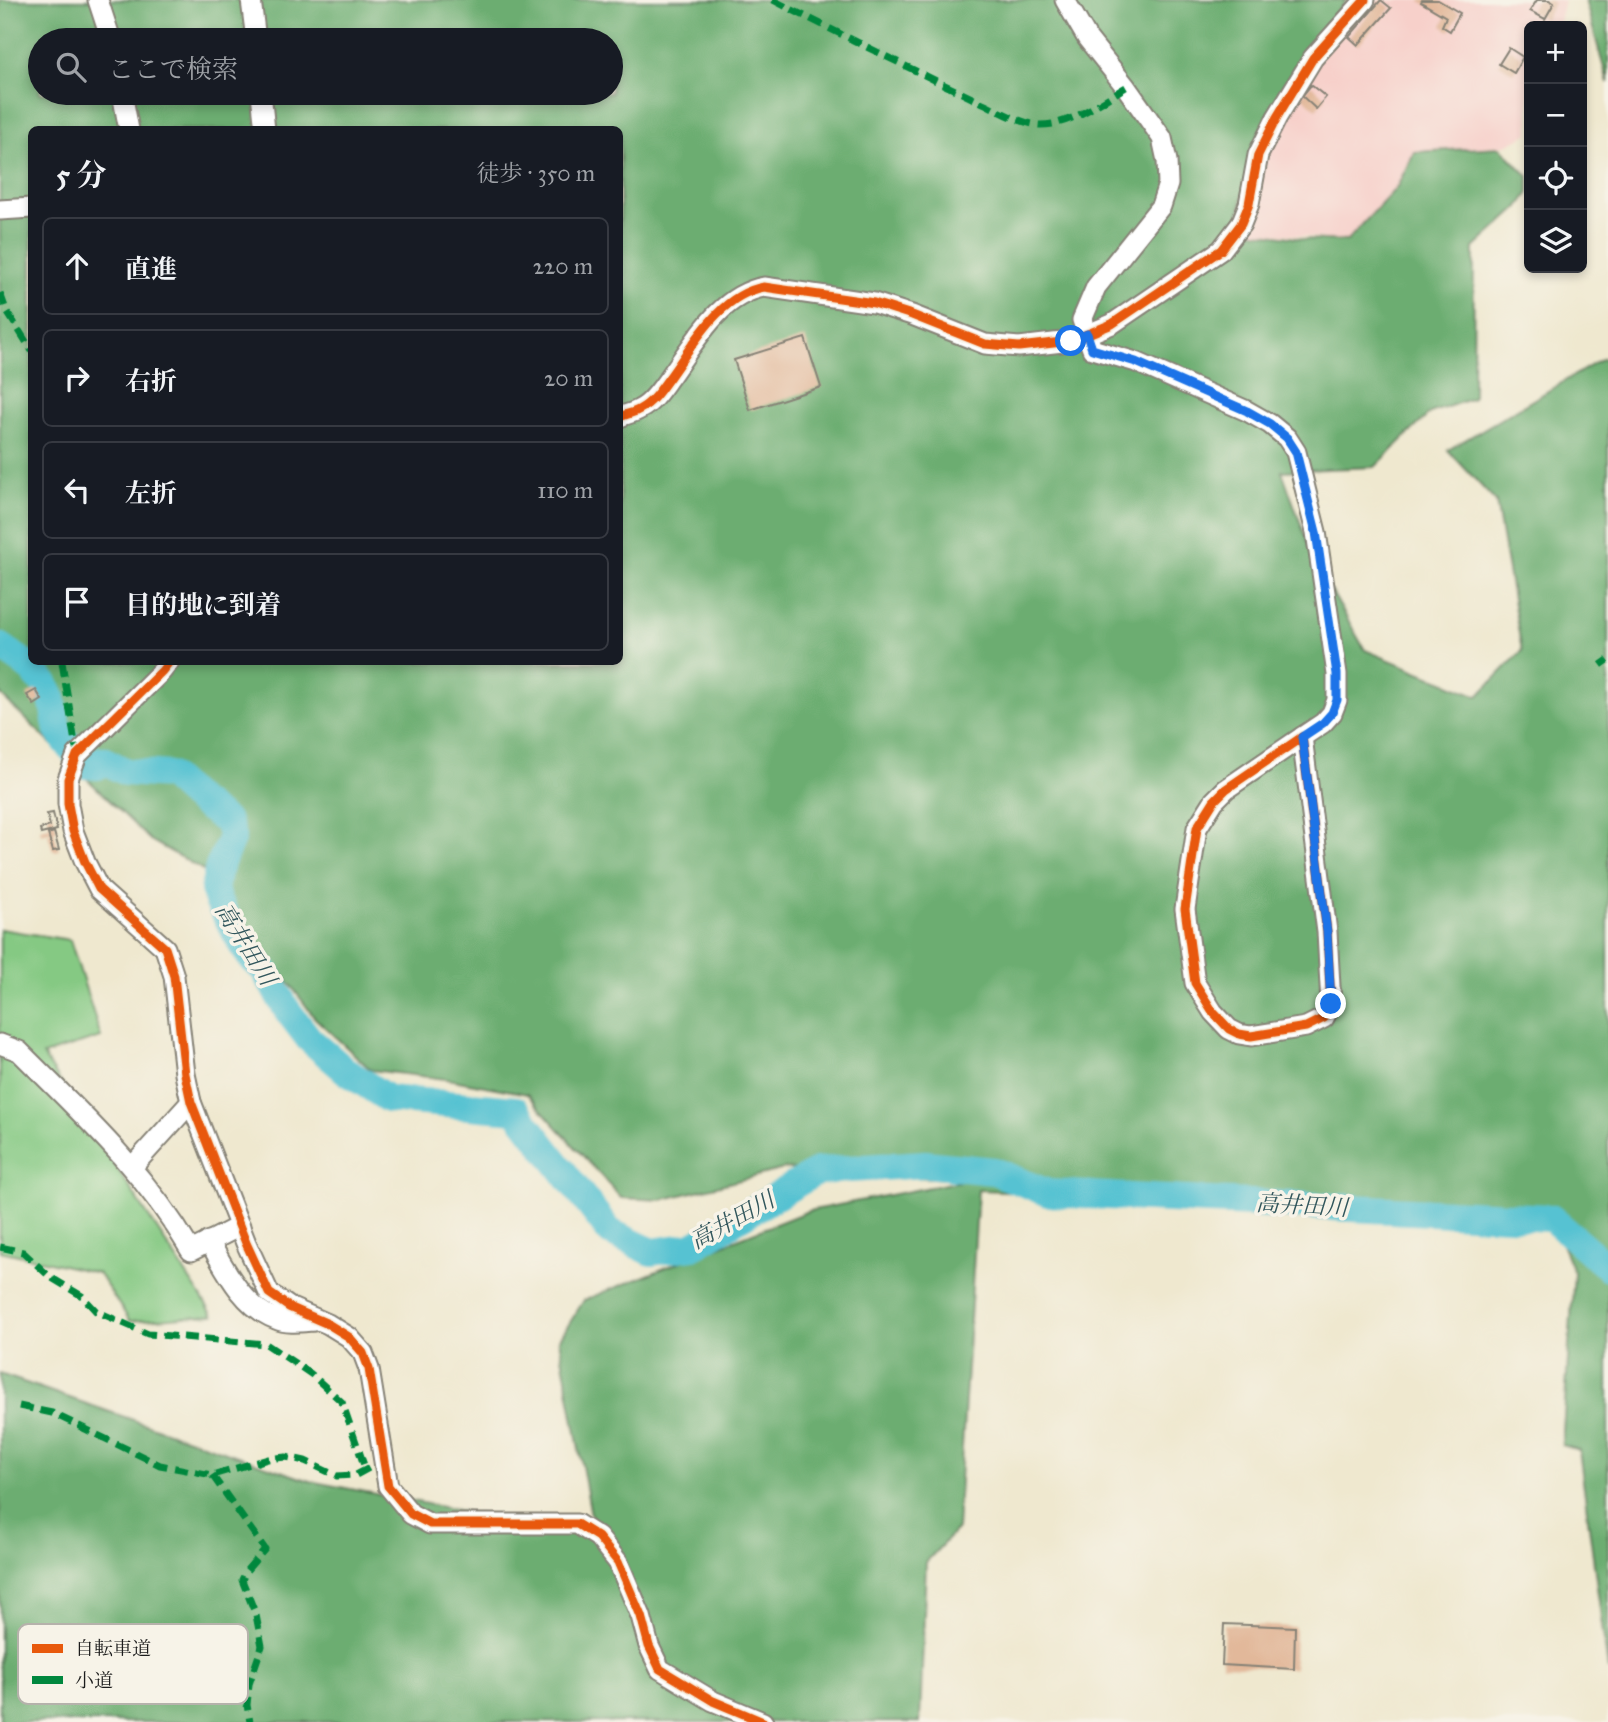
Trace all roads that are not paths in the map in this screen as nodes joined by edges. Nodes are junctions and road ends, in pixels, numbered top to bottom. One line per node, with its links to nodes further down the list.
1 (98, 0): 5 (street)
2 (251, 0): 6 (street)
3 (1065, 0): 13 (street)
4 (1365, 0): 13 (street)
5 (107, 28)
6 (254, 28)
7 (124, 105): 9 (street)
8 (262, 105): 10 (street)
9 (128, 126)
10 (265, 126)
11 (28, 208): 12 (street)
12 (0, 210)
13 (1087, 334): 14 (street); 16 (street)
14 (623, 416)
15 (167, 665): 18 (street)
16 (1302, 737): 16 (street)
17 (0, 1044): 19 (street)
18 (191, 1102): 19 (street); 20 (street)
19 (133, 1166): 21 (street)
20 (240, 1226): 21 (street); 22 (street)
21 (209, 1241): 22 (street)
22 (322, 1321): 23 (street)
23 (763, 1722)

